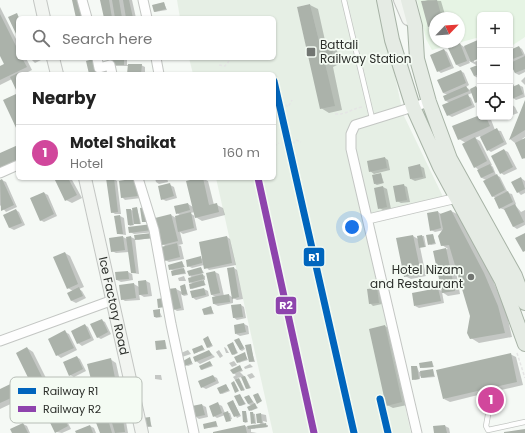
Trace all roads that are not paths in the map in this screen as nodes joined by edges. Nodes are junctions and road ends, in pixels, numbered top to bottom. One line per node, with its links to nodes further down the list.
1 (40, 0): 8 (street)
2 (82, 0): 9 (street)
3 (143, 0): 10 (street)
4 (344, 0): 20 (lane)
5 (400, 0): 11 (street)
6 (408, 0): 11 (main road)
7 (389, 3): 19 (main road)
8 (44, 16)
9 (86, 16)
10 (147, 16)
11 (416, 39): 18 (main road)
12 (54, 60): 15 (street)
13 (97, 60): 16 (street)
14 (156, 60): 17 (street)
15 (56, 72)
16 (112, 72)
17 (159, 72)
18 (429, 102): 19 (street); 28 (main road)
19 (413, 108): 20 (street); 25 (main road)
20 (372, 118): 26 (street)
21 (16, 166): 22 (street)
22 (0, 173)
23 (85, 180): 27 (street, Ice Factory Road)
24 (139, 180): 36 (street)
25 (457, 198): 26 (street); 30 (main road)
26 (368, 219): 37 (street)
27 (113, 300): 29 (street); 31 (street, Ice Factory Road)
28 (525, 303)
29 (0, 341)
30 (525, 344)
31 (130, 377)
32 (488, 416): 33 (lane)
33 (525, 422)
34 (140, 423): 35 (street, Ice Factory Road)
35 (142, 433)
36 (194, 433)
37 (417, 433)

